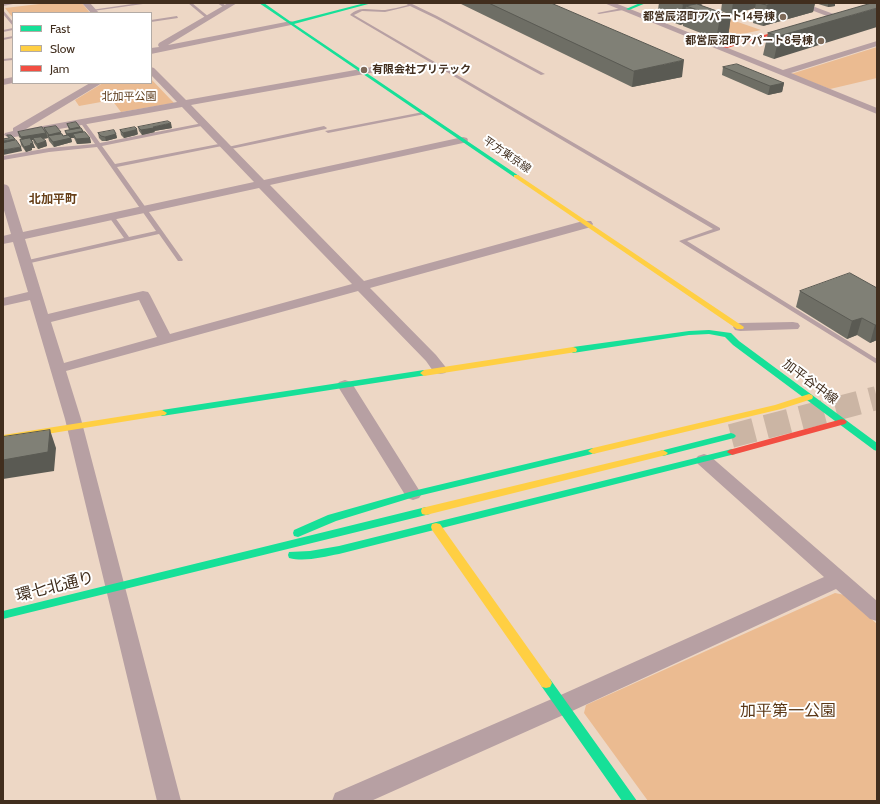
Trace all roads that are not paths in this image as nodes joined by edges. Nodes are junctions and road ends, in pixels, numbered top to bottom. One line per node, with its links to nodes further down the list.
1 (16, 3): 12 (lane)
2 (86, 3): 16 (street)
3 (148, 3): 16 (lane)
4 (190, 3): 20 (lane)
5 (233, 3): 13 (street)
6 (261, 3): 24 (street, 平方東京線)
7 (370, 3): 24 (street)
8 (608, 3): 14 (street)
9 (644, 3): 14 (street)
10 (797, 3): 18 (street)
11 (409, 4): 36 (lane); 68 (lane)
12 (3, 5)
13 (222, 5): 20 (street)
14 (625, 9): 17 (lane); 29 (street)
15 (3, 12): 23 (lane)
16 (94, 12)
17 (599, 13)
18 (838, 15): 22 (street)
19 (177, 17): 21 (lane)
20 (208, 18): 26 (street)
21 (152, 20)
22 (820, 20)
23 (12, 24)
24 (291, 24): 31 (street); 34 (street, 平方東京線)
25 (806, 24): 29 (street)
26 (182, 33): 27 (street); 30 (street)
27 (159, 37)
28 (877, 43): 35 (street)
29 (723, 48): 35 (street)
30 (152, 50)
31 (152, 51)
32 (389, 67): 34 (street)
33 (152, 71): 40 (street)
34 (363, 72): 40 (street); 42 (street, 平方東京線)
35 (783, 73): 39 (street)
36 (543, 74)
37 (95, 84): 45 (street)
38 (870, 100): 39 (street)
39 (858, 103): 41 (street)
40 (183, 104): 43 (street); 44 (street)
41 (877, 110)
42 (423, 113): 46 (street, 平方東京線); 48 (lane)
43 (82, 122): 45 (street); 47 (lane)
44 (203, 125): 47 (lane); 48 (street)
45 (6, 137)
46 (463, 140): 51 (street); 55 (street, 平方東京線)
47 (99, 145): 49 (lane); 50 (lane)
48 (224, 146): 50 (lane); 51 (street)
49 (3, 158)
50 (114, 166): 53 (lane)
51 (261, 184): 53 (street); 61 (street)
52 (3, 187): 57 (street)
53 (145, 209): 54 (street); 56 (lane)
54 (112, 217): 57 (street); 58 (lane)
55 (587, 224): 61 (street); 66 (street, 平方東京線)
56 (161, 232): 58 (lane); 59 (lane)
57 (10, 239): 60 (street)
58 (127, 239): 60 (lane)
59 (180, 260)
60 (26, 262): 62 (street)
61 (360, 286): 67 (street); 70 (street)
62 (35, 295): 63 (street); 64 (street)
63 (3, 302)
64 (42, 320): 67 (street); 69 (street)
65 (793, 326): 66 (street)
66 (734, 331): 70 (street); 72 (street, 加平谷中線)
67 (165, 339): 69 (street)
68 (877, 362)
69 (58, 369): 74 (street)
70 (440, 370): 71 (street)
71 (346, 385): 74 (street); 79 (street)
72 (809, 396): 73 (street, 加平谷中線); 79 (street)
73 (842, 422): 77 (street, 加平谷中線); 78 (street)
74 (75, 427): 76 (street); 83 (street)
75 (731, 436): 81 (street, 環七北通り)
76 (3, 438)
77 (877, 448)
78 (704, 460): 80 (street); 82 (street)
79 (414, 494): 81 (street)
80 (436, 527): 81 (street); 86 (street)
81 (271, 550): 83 (street, 環七北通り)
82 (839, 579): 84 (street); 86 (street)
83 (115, 588): 85 (street, 環七北通り); 87 (street)
84 (877, 613)
85 (3, 615)
86 (562, 706): 88 (street); 89 (street)
87 (169, 801)
88 (344, 801)
89 (630, 801)

